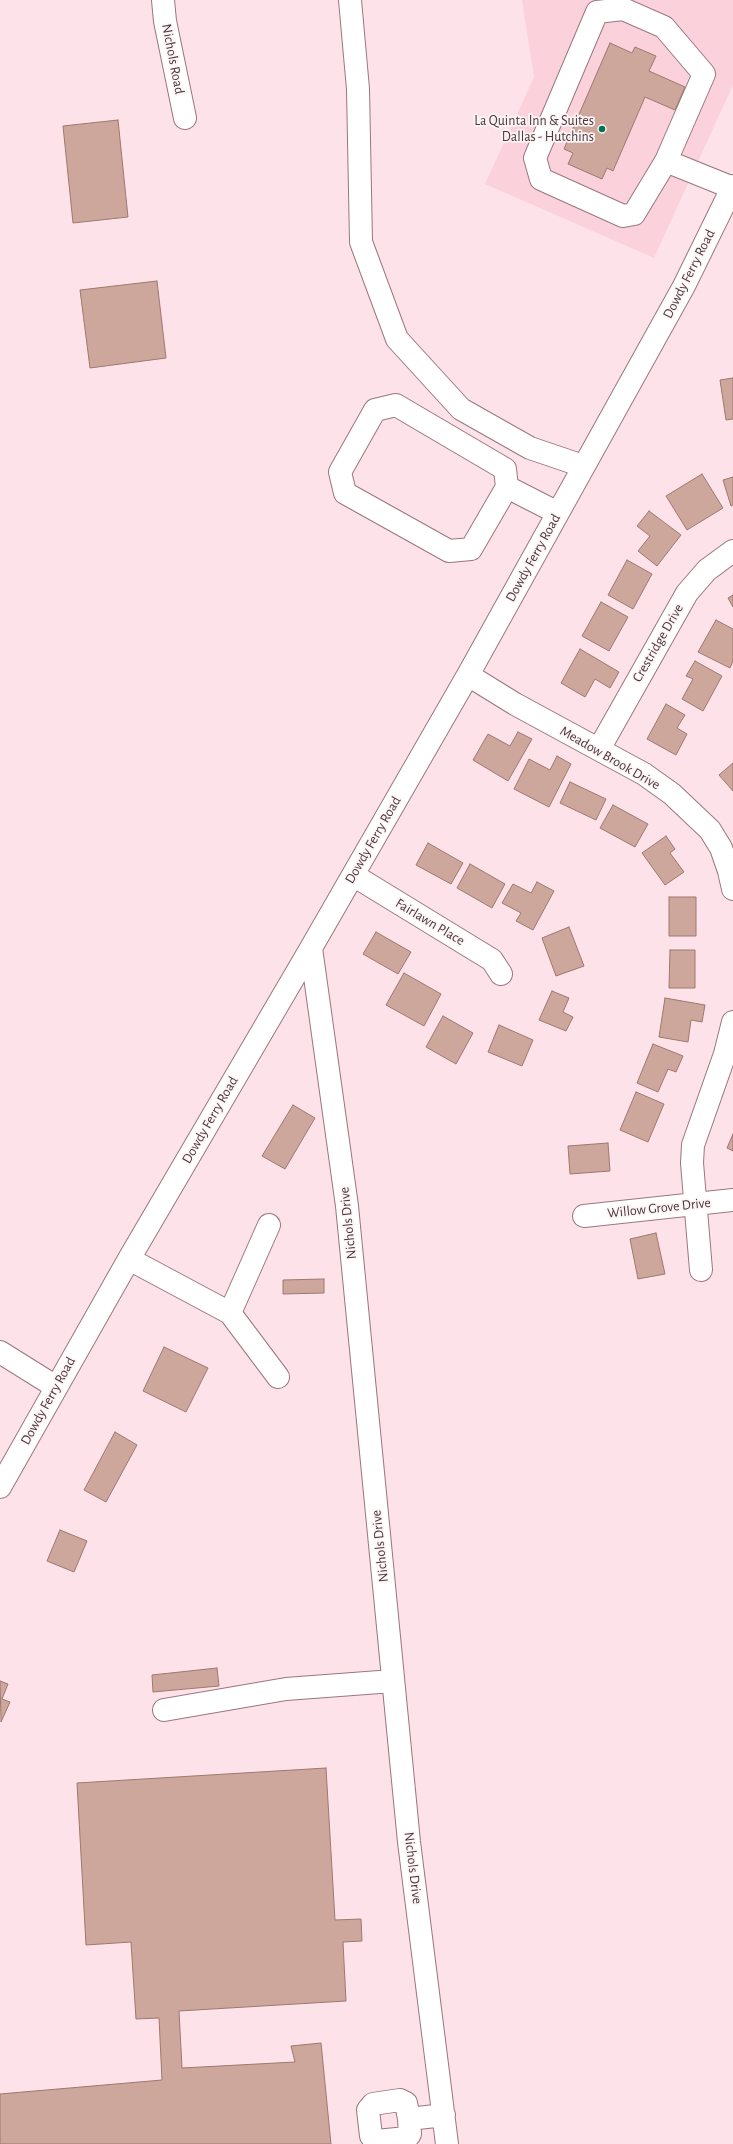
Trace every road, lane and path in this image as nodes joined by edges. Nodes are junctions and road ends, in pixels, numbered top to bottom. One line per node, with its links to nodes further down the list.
1 (163, 0): 3 (street, Nichols Road)
2 (350, 0): 6 (street)
3 (185, 118)
4 (666, 161): 4 (street); 5 (street)
5 (733, 187): 6 (street, Dowdy Ferry Road)
6 (583, 466): 8 (street, Dowdy Ferry Road)
7 (507, 487): 7 (street); 8 (street)
8 (558, 513): 10 (street, Dowdy Ferry Road)
9 (733, 551): 11 (street, Crestridge Drive)
10 (468, 676): 11 (street, Meadow Brook Drive); 12 (street, Dowdy Ferry Road)
11 (599, 749): 13 (street, Meadow Brook Drive)
12 (353, 875): 14 (street, Dowdy Ferry Road); 15 (street, Fairlawn Place)
13 (733, 889)
14 (312, 948): 21 (street, Dowdy Ferry Road); 28 (street, Nichols Drive)
15 (501, 974)
16 (733, 1022): 18 (street)
17 (733, 1200): 18 (street, Willow Grove Drive)
18 (696, 1205): 19 (street, Willow Grove Drive); 22 (street)
19 (584, 1216)
20 (269, 1225): 23 (street)
21 (129, 1259): 23 (street); 26 (street, Dowdy Ferry Road)
22 (701, 1270)
23 (230, 1313): 25 (street)
24 (0, 1352): 26 (street)
25 (278, 1377)
26 (56, 1387): 27 (street, Dowdy Ferry Road)
27 (0, 1487)
28 (393, 1681): 29 (street); 30 (street, Nichols Drive)
29 (164, 1710)
30 (444, 2115): 31 (street); 32 (street, Nichols Drive)
31 (409, 2119)
32 (447, 2144)

